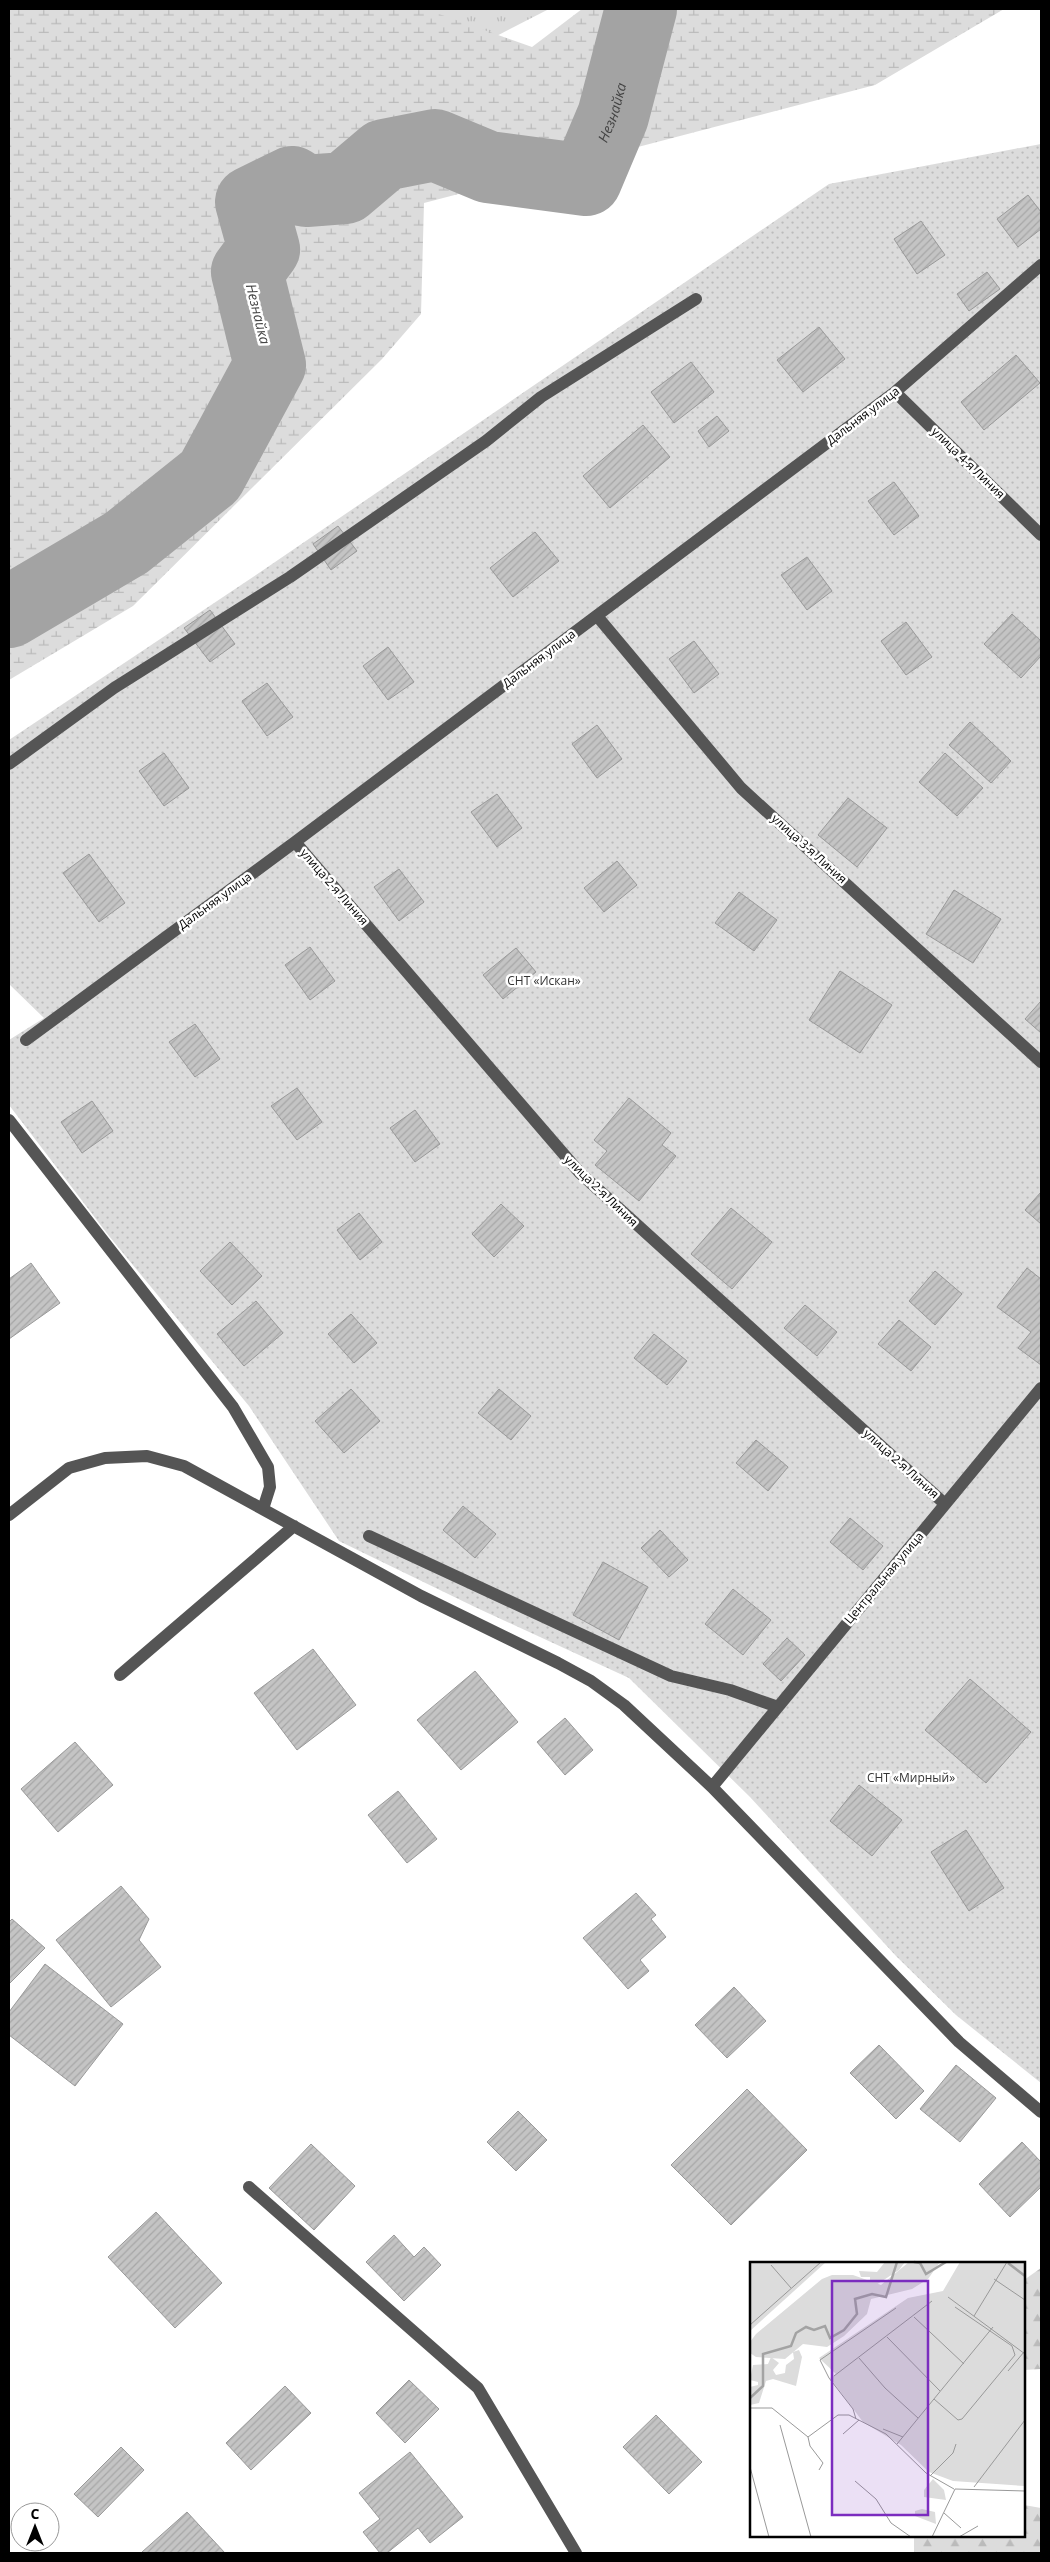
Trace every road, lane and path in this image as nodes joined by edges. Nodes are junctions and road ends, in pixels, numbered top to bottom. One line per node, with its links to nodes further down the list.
1 (1041, 265): 3 (street, Дальняя улица)
2 (696, 299): 6 (street)
3 (895, 392): 4 (street, улица 4-я Линия); 5 (street, Дальняя улица)
4 (1041, 535)
5 (597, 616): 7 (street, Дальняя улица); 9 (street, улица 3-я Линия)
6 (9, 764)
7 (295, 842): 8 (street, Дальняя улица); 12 (street, улица 2-я Линия)
8 (26, 1040)
9 (1041, 1062)
10 (9, 1120): 13 (street)
11 (1041, 1388): 12 (street, Центральная улица)
12 (945, 1504): 18 (street, Центральная улица)
13 (263, 1510): 14 (street); 15 (street)
14 (9, 1515)
15 (294, 1526): 17 (street); 19 (street)
16 (369, 1536): 18 (street)
17 (120, 1674)
18 (778, 1707): 19 (street, Центральная улица)
19 (712, 1787): 20 (street)
20 (1041, 2112)
21 (249, 2187): 22 (street)
22 (576, 2553)

